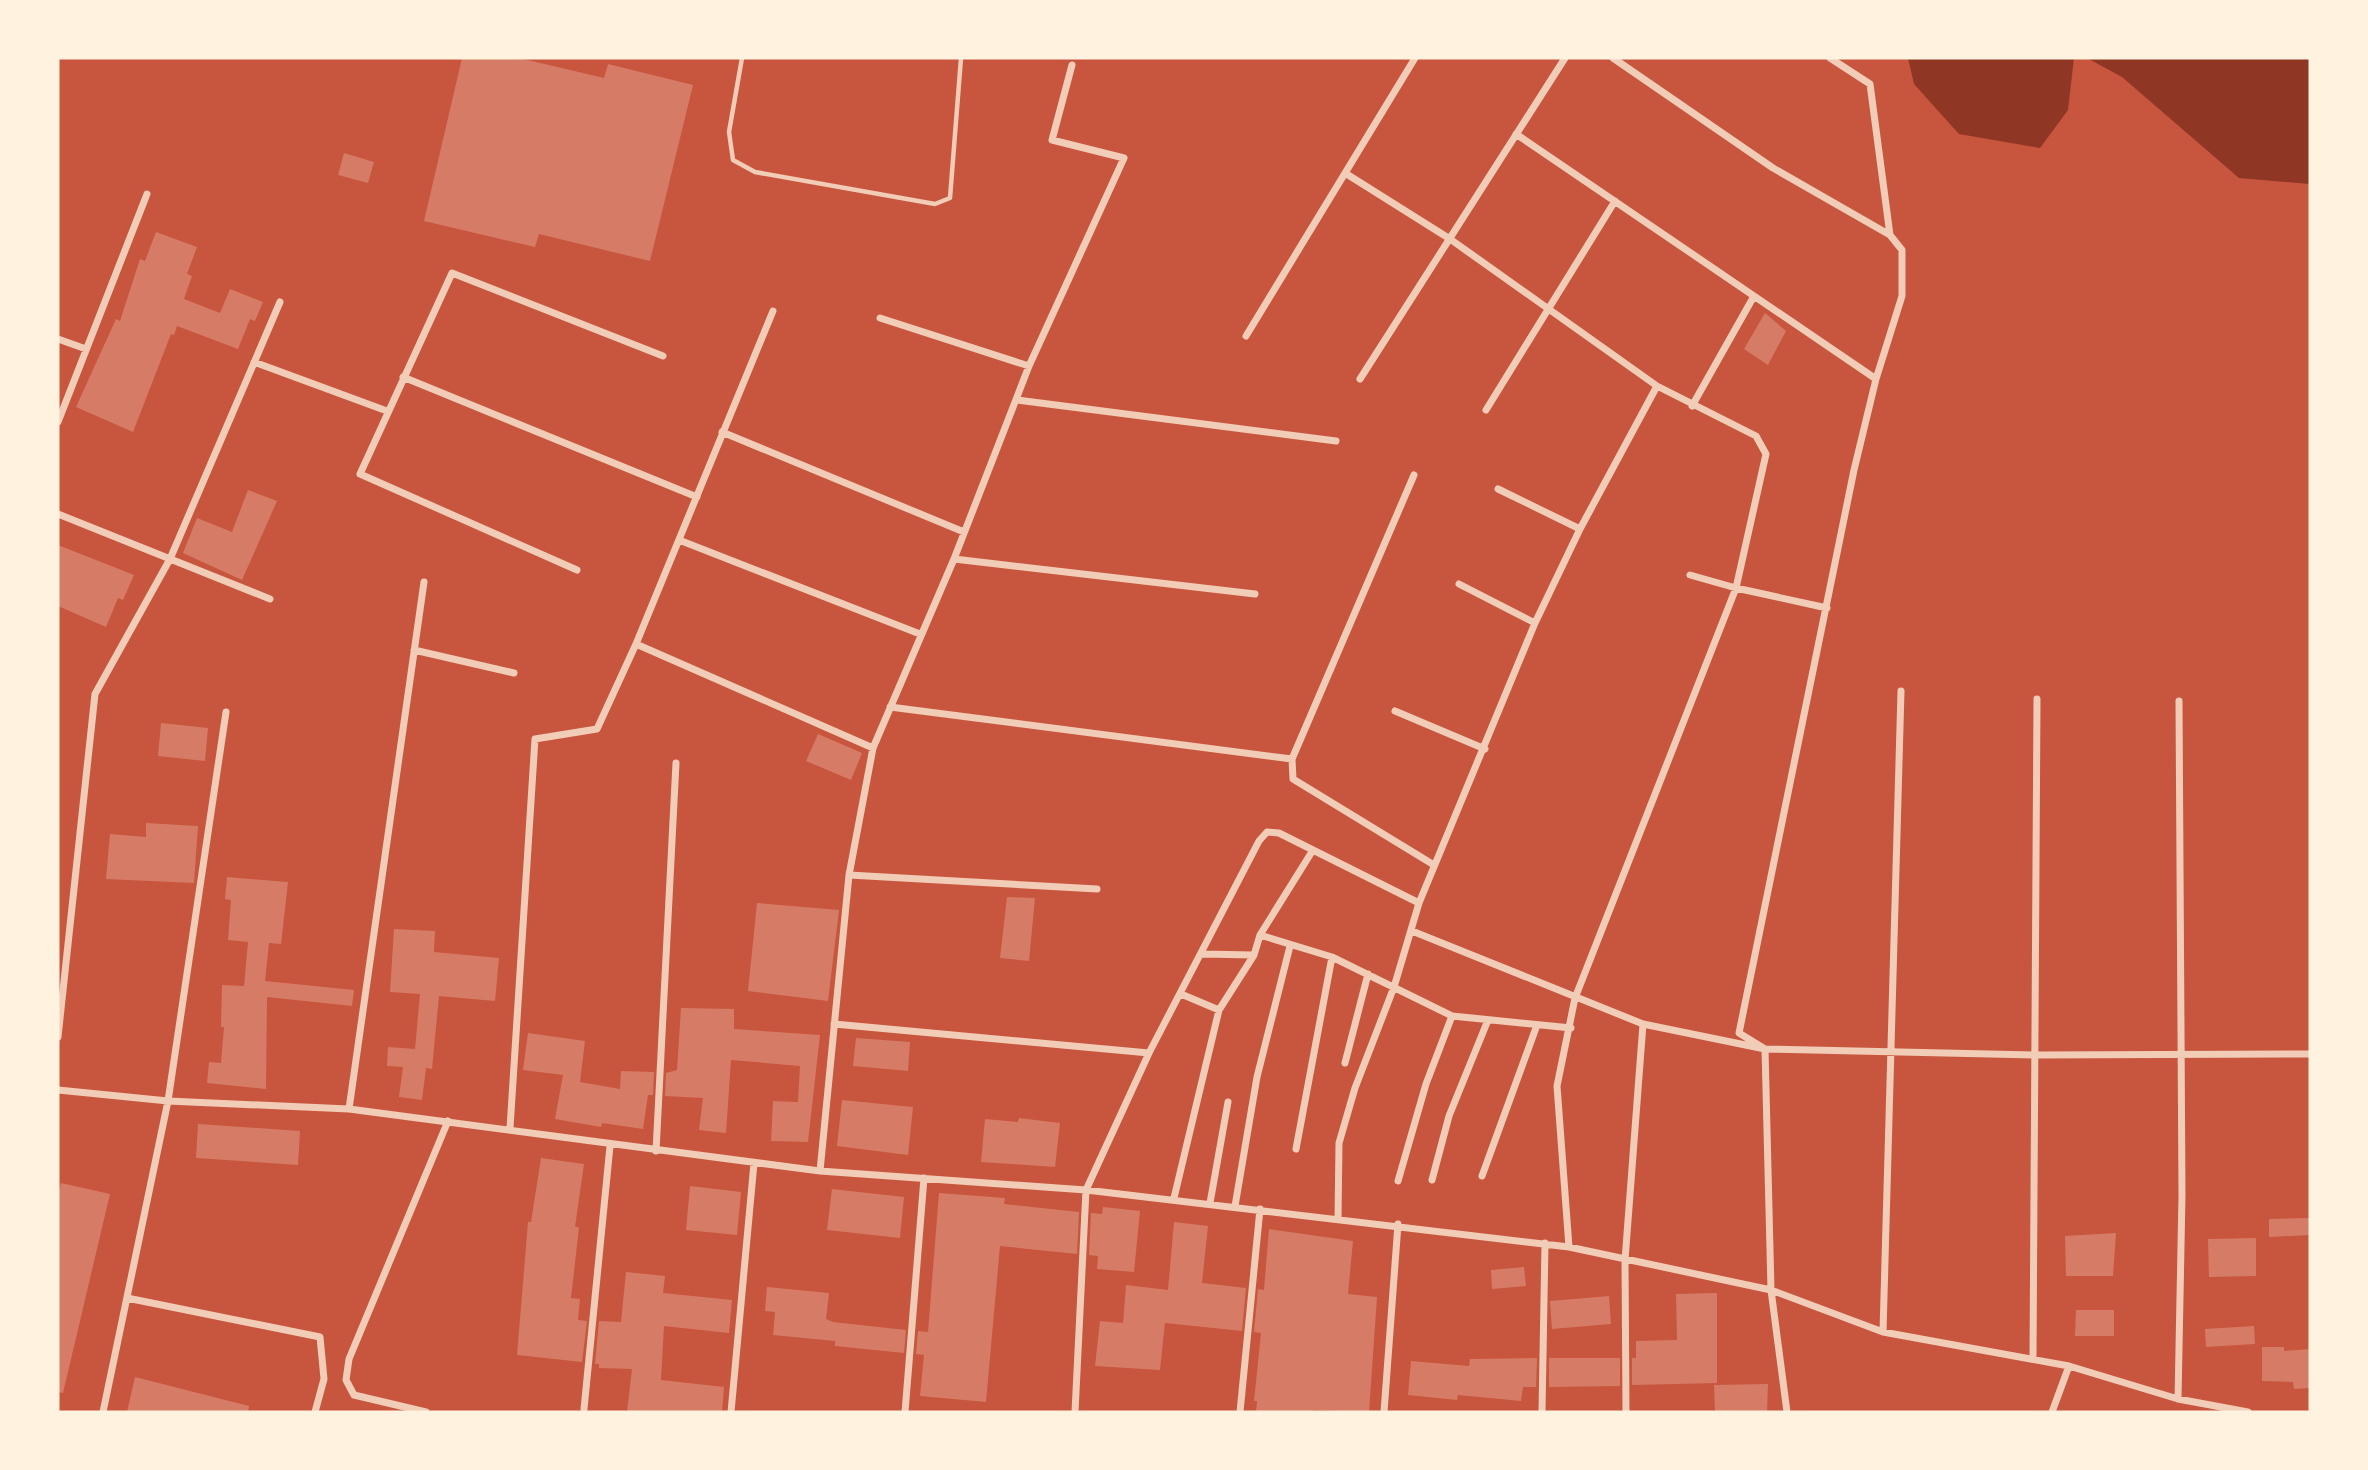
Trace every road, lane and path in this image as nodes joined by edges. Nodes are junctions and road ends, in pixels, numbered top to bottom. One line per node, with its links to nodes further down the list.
1 (742, 58): 2 (lane)
2 (961, 58)
3 (1415, 58): 9 (street)
4 (1565, 58): 8 (street)
5 (1613, 58): 12 (street)
6 (1830, 58): 12 (street)
7 (1072, 65): 24 (street)
8 (1517, 134): 11 (street); 13 (street)
9 (1345, 173): 13 (street); 19 (street)
10 (148, 194): 21 (street)
11 (1615, 201): 14 (street); 16 (street)
12 (1890, 235): 27 (street)
13 (1450, 239): 16 (street); 26 (street)
14 (1754, 296): 27 (street); 30 (street)
15 (280, 302): 23 (street)
16 (1549, 310): 28 (street); 31 (street)
17 (773, 311): 34 (street)
18 (880, 318): 24 (street)
19 (1245, 336)
20 (58, 339): 21 (street)
21 (86, 349): 33 (street)
22 (663, 356): 25 (street)
23 (254, 362): 32 (street); 43 (street)
24 (1029, 366): 29 (street)
25 (403, 377): 32 (street); 38 (street)
26 (1360, 379)
27 (1876, 379): 52 (street)
28 (1657, 386): 30 (street); 40 (street)
29 (1017, 400): 35 (street); 41 (street)
30 (1692, 406): 49 (street)
31 (1486, 410)
32 (387, 411): 45 (street)
33 (58, 422)
34 (722, 432): 38 (street); 41 (street)
35 (1336, 441)
36 (1415, 475): 66 (street)
37 (1498, 489): 40 (street)
38 (697, 497): 42 (street)
39 (58, 514): 43 (street)
40 (1580, 529): 53 (street)
41 (964, 532): 44 (street)
42 (679, 540): 54 (street); 55 (street)
43 (170, 559): 51 (street); 90 (street)
44 (954, 559): 50 (street); 54 (street)
45 (577, 570)
46 (1690, 575): 49 (street)
47 (424, 582): 56 (street)
48 (1459, 584): 53 (street)
49 (1736, 589): 52 (street); 82 (street)
50 (1255, 594)
51 (270, 599)
52 (1827, 608): 91 (street)
53 (1535, 623): 65 (street)
54 (920, 634): 61 (street)
55 (636, 644): 64 (street); 103 (street)
56 (414, 650): 57 (street); 101 (street)
57 (514, 673)
58 (1901, 691): 92 (street)
59 (2036, 699): 96 (street)
60 (2179, 701): 94 (street)
61 (890, 707): 64 (street); 66 (street)
62 (1395, 711): 65 (street)
63 (226, 712): 99 (street)
64 (873, 748): 70 (street)
65 (1485, 749): 69 (street)
66 (1292, 758): 69 (street)
67 (676, 763): 106 (street)
68 (1313, 850): 72 (street); 74 (street); 76 (street)
69 (1434, 865): 72 (street)
70 (849, 875): 71 (street); 86 (street)
71 (1097, 889)
72 (1419, 903): 73 (street)
73 (1412, 931): 80 (street); 82 (street)
74 (1260, 935): 75 (street); 77 (street)
75 (1290, 946): 78 (street); 116 (street)
76 (1202, 954): 77 (street); 81 (street)
77 (1254, 955): 83 (street)
78 (1332, 957): 79 (street); 105 (street)
79 (1368, 974): 80 (street); 97 (street)
80 (1394, 987): 84 (street); 118 (street)
81 (1181, 994): 83 (street); 93 (street)
82 (1575, 998): 87 (street); 89 (street)
83 (1219, 1010): 114 (street)
84 (1452, 1016): 85 (street); 112 (street)
85 (1488, 1020): 88 (street); 111 (street)
86 (834, 1024): 93 (street); 108 (street)
87 (1643, 1024): 91 (street); 122 (street)
88 (1537, 1025): 89 (street); 109 (street)
89 (1571, 1028): 121 (street)
90 (58, 1037)
91 (1765, 1049): 92 (street); 123 (street)
92 (1892, 1051): 96 (street); 125 (street)
93 (1149, 1054): 113 (street)
94 (2181, 1054): 95 (street); 96 (street); 128 (street)
95 (2310, 1054)
96 (2036, 1055): 126 (street)
97 (1345, 1063)
98 (58, 1090): 99 (street)
99 (168, 1101): 101 (street); 124 (street)
100 (1228, 1102): 115 (street)
101 (349, 1109): 102 (street)
102 (448, 1121): 103 (street); 133 (street)
103 (510, 1128): 104 (street)
104 (610, 1146): 106 (street); 129 (street)
105 (1296, 1149)
106 (656, 1151): 107 (street)
107 (754, 1163): 108 (street); 134 (street)
108 (820, 1171): 110 (street)
109 (1482, 1176)
110 (924, 1178): 113 (street); 135 (street)
111 (1432, 1180)
112 (1398, 1181)
113 (1086, 1189): 114 (street); 136 (street)
114 (1174, 1198): 115 (street)
115 (1210, 1203): 116 (street)
116 (1236, 1206): 117 (street)
117 (1260, 1209): 118 (street); 137 (street)
118 (1338, 1219): 119 (street)
119 (1398, 1224): 120 (street); 138 (street)
120 (1545, 1243): 121 (street); 139 (street)
121 (1569, 1247): 122 (street)
122 (1625, 1260): 123 (street); 140 (street)
123 (1771, 1290): 125 (street); 141 (street)
124 (127, 1298): 131 (street); 132 (street)
125 (1883, 1332): 126 (street)
126 (2033, 1359): 127 (street)
127 (2069, 1366): 128 (street); 142 (street)
128 (2178, 1399): 130 (street)
129 (584, 1409)
130 (2234, 1411): 143 (street)
131 (103, 1412)
132 (315, 1412)
133 (426, 1412)
134 (731, 1412)
135 (905, 1412)
136 (1075, 1412)
137 (1240, 1412)
138 (1384, 1412)
139 (1542, 1412)
140 (1626, 1412)
141 (1787, 1412)
142 (2052, 1412)
143 (2248, 1412)

